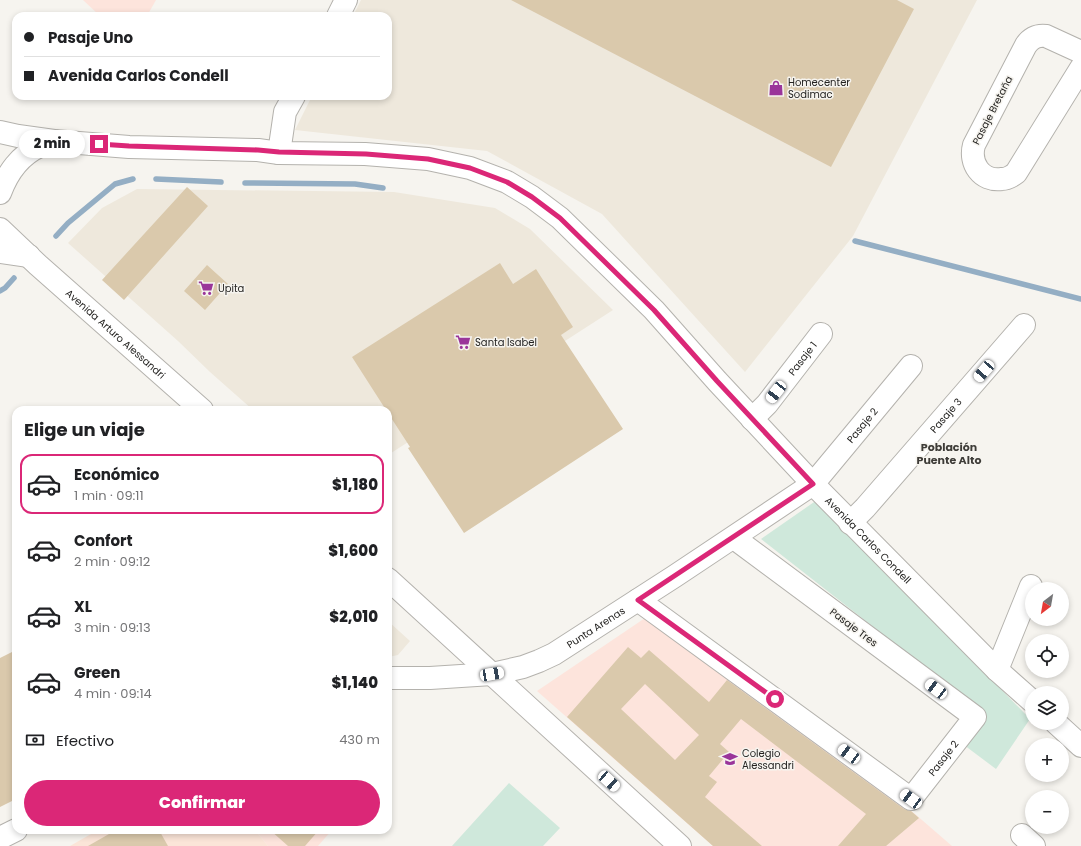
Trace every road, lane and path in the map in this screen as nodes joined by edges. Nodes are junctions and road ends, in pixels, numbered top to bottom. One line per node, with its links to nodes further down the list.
1 (346, 0): 2 (street)
2 (340, 12)
3 (1081, 52): 4 (street, Pasaje Bretaña)
4 (1081, 68)
5 (292, 100): 8 (street)
6 (0, 132): 7 (street, Avenida Carlos Condell)
7 (54, 141): 8 (street, Avenida Carlos Condell); 9 (street)
8 (279, 152): 17 (street, Avenida Carlos Condell)
9 (0, 193)
10 (0, 229): 12 (street, Avenida Arturo Alessandri)
11 (0, 252): 12 (street)
12 (29, 256): 16 (street, Avenida Arturo Alessandri)
13 (1024, 325): 19 (street, Pasaje 3)
14 (821, 334): 17 (street, Pasaje 1)
15 (911, 366): 18 (street, Pasaje 2)
16 (198, 406)
17 (752, 419): 18 (street, Avenida Carlos Condell)
18 (813, 484): 19 (street, Avenida Carlos Condell); 20 (street, Punta Arenas)
19 (850, 523): 24 (street, Avenida Carlos Condell)
20 (734, 538): 22 (street, Punta Arenas); 28 (street, Pasaje Tres)
21 (392, 583): 25 (street)
22 (638, 600): 25 (street, Punta Arenas); 28 (street, Pasaje 2)
23 (1025, 601): 24 (street)
24 (997, 670): 27 (street, Avenida Carlos Condell)
25 (492, 674): 26 (street, Punta Arenas); 33 (street)
26 (392, 678)
27 (1025, 695)
28 (975, 717)
29 (1064, 730): 30 (street)
30 (1081, 746)
31 (12, 832): 32 (street)
32 (0, 838)
33 (680, 846)

